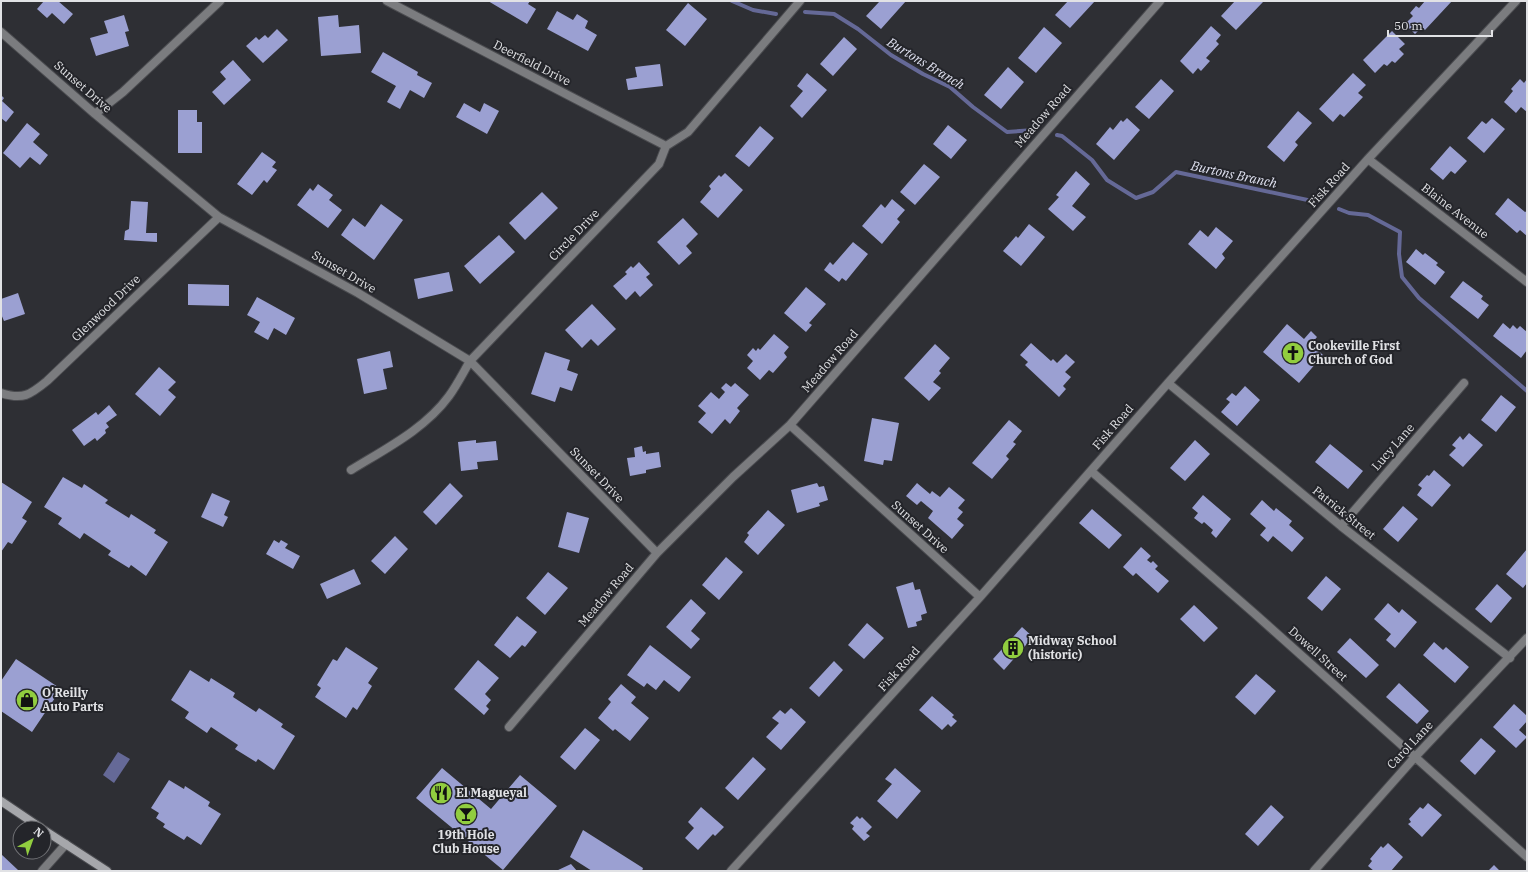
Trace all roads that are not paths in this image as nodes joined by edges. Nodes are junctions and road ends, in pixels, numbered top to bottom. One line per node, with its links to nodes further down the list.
1 (220, 1): 7 (street)
2 (387, 1): 8 (street, Deerfield Drive)
3 (800, 1): 8 (street)
4 (1160, 1): 16 (street, Meadow Road)
5 (1516, 1): 9 (street, Fisk Road)
6 (1, 32): 7 (street, Sunset Drive)
7 (95, 114): 10 (street, Sunset Drive)
8 (666, 146): 12 (street, Circle Drive)
9 (1368, 159): 11 (street, Blaine Avenue); 13 (street, Fisk Road)
10 (219, 217): 12 (street, Sunset Drive); 15 (street, Glenwood Drive)
11 (1526, 279)
12 (470, 361): 17 (street, Circle Drive); 20 (street, Sunset Drive)
13 (1168, 383): 18 (street, Fisk Road); 19 (street, Patrick Street)
14 (1464, 383): 19 (street, Lucy Lane)
15 (1, 392)
16 (790, 425): 20 (street, Meadow Road); 21 (street, Sunset Drive)
17 (351, 470)
18 (1091, 471): 21 (street, Fisk Road); 25 (street, Dowell Street)
19 (1341, 526): 23 (street, Patrick Street)
20 (657, 553): 24 (street, Meadow Road)
21 (980, 597): 33 (street, Fisk Road)
22 (1527, 638): 23 (street, Carol Lane)
23 (1510, 658): 25 (street, Carol Lane)
24 (509, 727)
25 (1415, 757): 30 (street, Dowell Street); 34 (street, Carol Lane)
26 (1, 802): 27 (main road)
27 (29, 820)
28 (52, 835): 29 (main road)
29 (66, 844): 31 (street); 32 (main road)
30 (1527, 857)
31 (42, 871)
32 (107, 871)
33 (731, 871)
34 (1314, 871)

